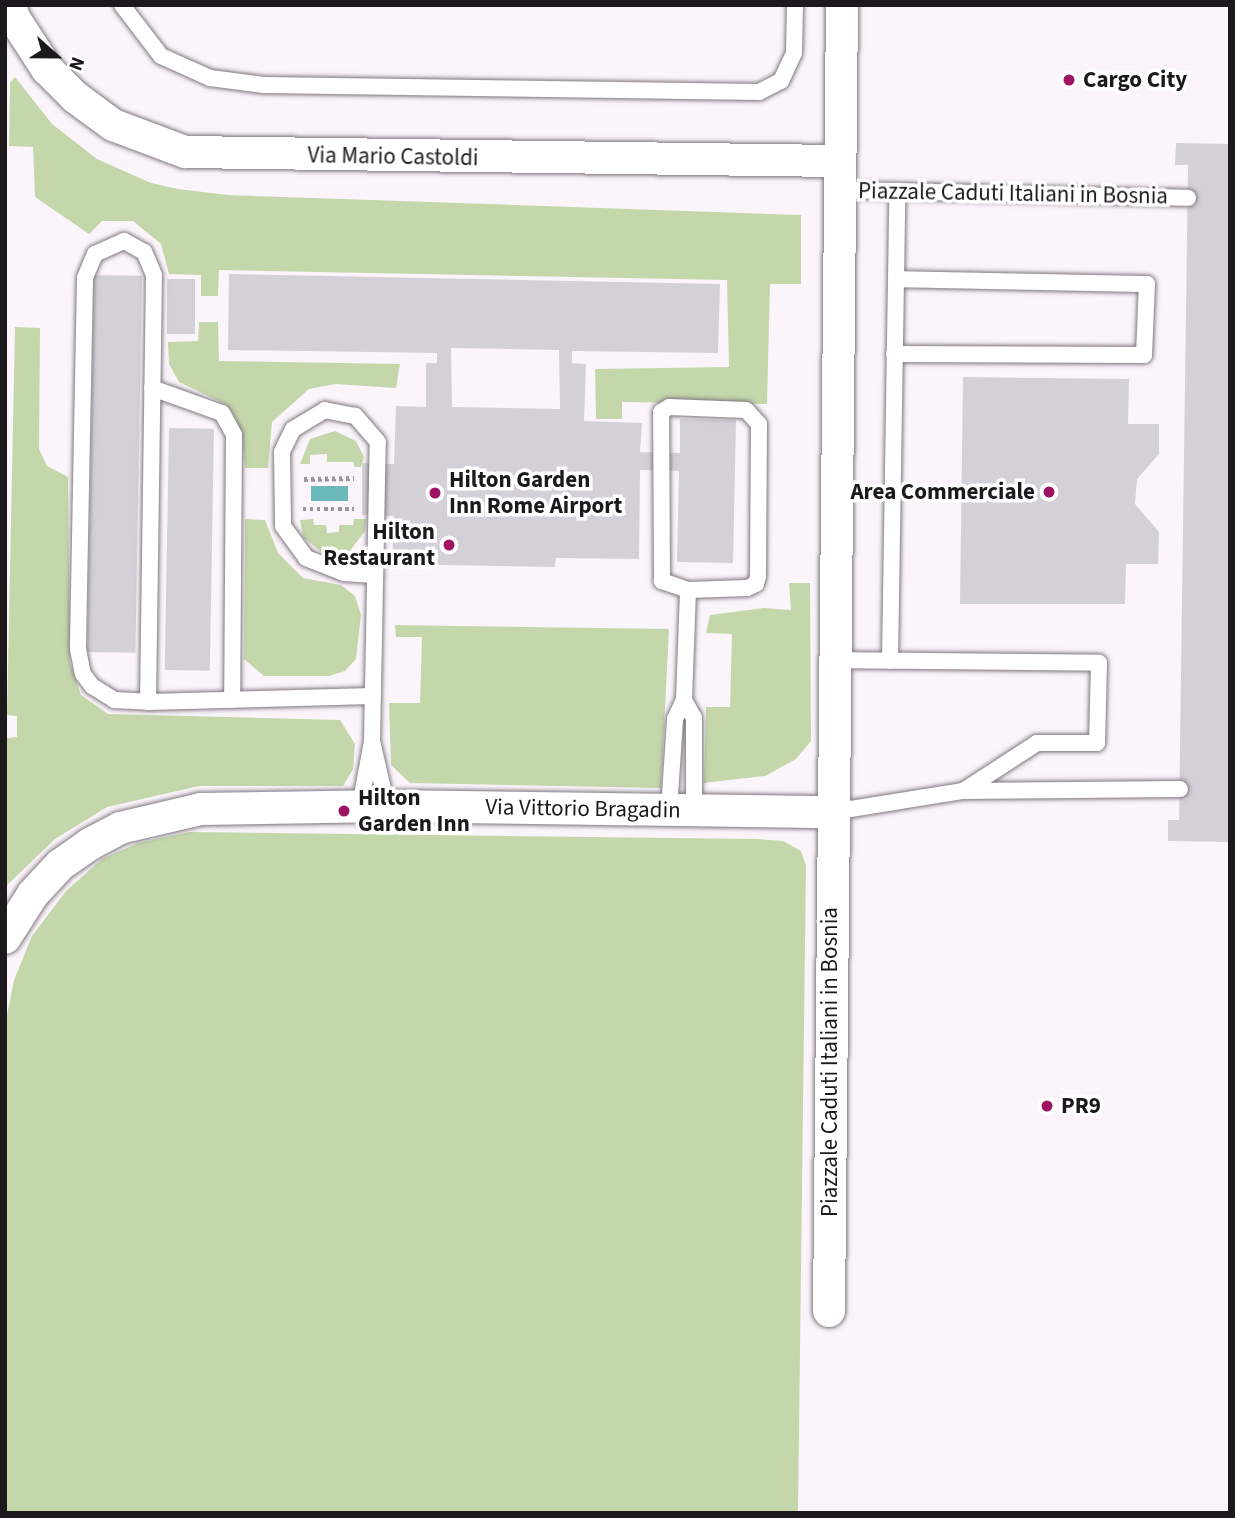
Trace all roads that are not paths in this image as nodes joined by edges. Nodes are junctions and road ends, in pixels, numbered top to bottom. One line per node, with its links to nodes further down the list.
1 (10, 5): 5 (street, Via Mario Castoldi)
2 (122, 5): 3 (lane)
3 (795, 5)
4 (842, 5): 5 (street, Piazzale Caduti Italiani in Bosnia)
5 (839, 176): 6 (lane, Piazzale Caduti Italiani in Bosnia); 13 (street, Piazzale Caduti Italiani in Bosnia)
6 (897, 191): 7 (lane, Piazzale Caduti Italiani in Bosnia); 8 (lane)
7 (1188, 198)
8 (896, 279): 9 (lane); 9 (lane)
9 (894, 354): 14 (lane)
10 (152, 388): 16 (lane); 18 (lane); 18 (lane)
11 (374, 575): 11 (lane); 15 (lane)
12 (688, 590): 12 (lane); 17 (lane)
13 (833, 660): 14 (lane); 24 (street, Piazzale Caduti Italiani in Bosnia)
14 (890, 661): 21 (lane)
15 (373, 696): 16 (lane); 19 (lane)
16 (232, 700): 18 (lane)
17 (684, 701): 23 (lane); 23 (lane)
18 (148, 702)
19 (372, 741): 22 (lane); 22 (lane)
20 (1180, 789): 21 (lane)
21 (963, 791): 24 (lane)
22 (373, 806): 23 (street, Via Vittorio Bragadin); 25 (street, Via Vittorio Bragadin)
23 (682, 810): 24 (street, Via Vittorio Bragadin)
24 (832, 812): 26 (street, Piazzale Caduti Italiani in Bosnia)
25 (5, 938)
26 (829, 1311)

